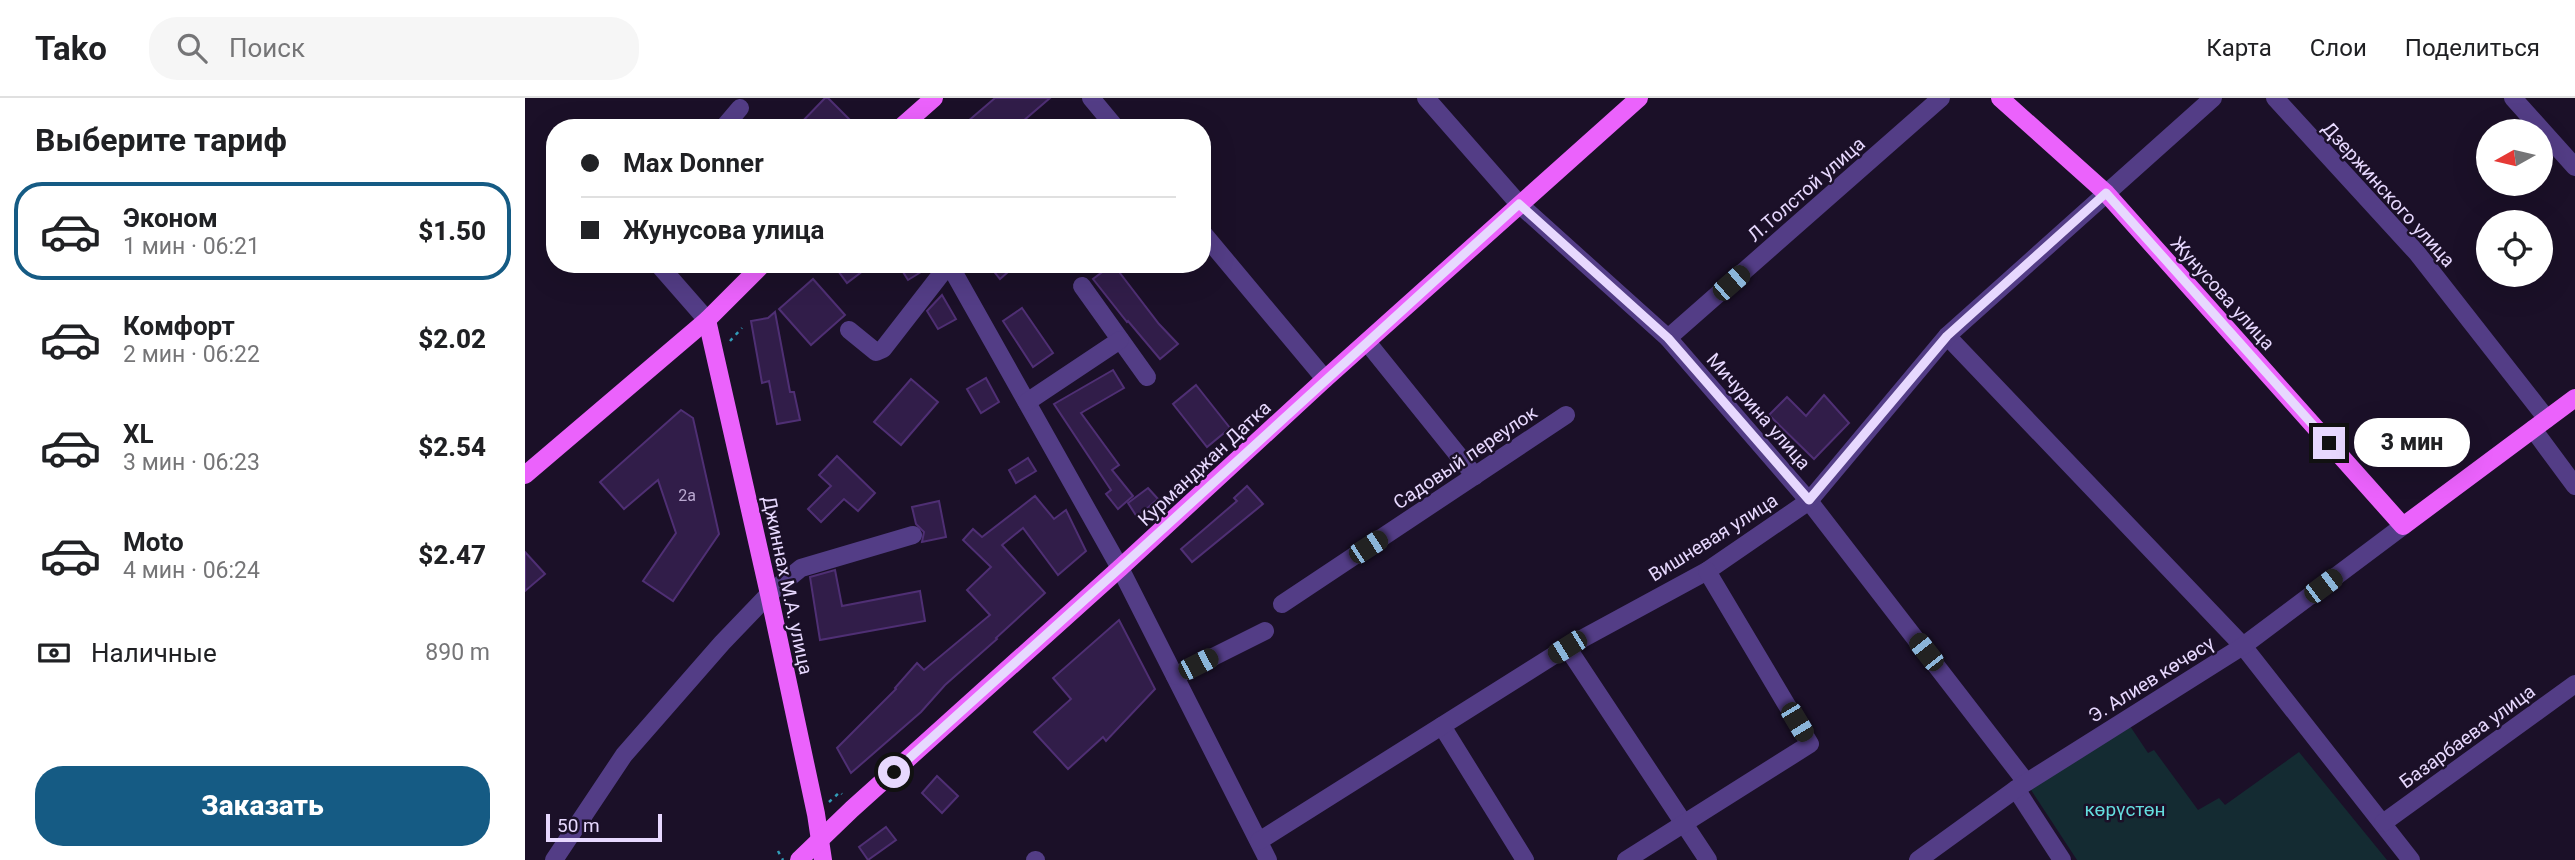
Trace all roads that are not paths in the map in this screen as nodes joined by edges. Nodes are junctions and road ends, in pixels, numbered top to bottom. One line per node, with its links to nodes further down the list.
1 (934, 98): 12 (main road)
2 (1091, 98): 13 (street)
3 (1426, 98): 16 (street, Мичурина улица)
4 (1639, 98): 16 (main road, Курманджан Датка)
5 (1941, 98): 26 (street, Л.Толстой улица)
6 (2000, 98): 15 (main road, Жунусова улица)
7 (2213, 98): 15 (street, Вишневая улица)
8 (2275, 98): 34 (street, Дзержинского улица)
9 (2512, 98): 14 (street)
10 (740, 108): 11 (street)
11 (731, 119)
12 (910, 119)
13 (1108, 119)
14 (2575, 167)
15 (2106, 193): 25 (street, Вишневая улица); 39 (main road, Жунусова улица)
16 (1519, 204): 26 (street, Мичурина улица); 28 (main road, Курманджан Датка)
17 (1211, 243): 30 (street)
18 (667, 273): 23 (street)
19 (754, 273): 23 (main road)
20 (945, 273): 24 (street)
21 (956, 273): 32 (street)
22 (1082, 286): 27 (street)
23 (708, 320): 35 (main road); 43 (main road, Джиннах М.А. улица)
24 (849, 331)
25 (1947, 336): 38 (street, Вишневая улица); 46 (street)
26 (1668, 338): 38 (street, Мичурина улица)
27 (1120, 340): 29 (street); 32 (street)
28 (1367, 342): 30 (main road, Курманджан Датка); 36 (street)
29 (1147, 377)
30 (1325, 380): 41 (main road, Курманджан Датка)
31 (2575, 398): 34 (main road)
32 (1027, 402): 41 (street)
33 (1566, 415): 36 (street, Садовый переулок)
34 (2540, 424): 37 (street, Дзержинского улица); 39 (main road)
35 (525, 475)
36 (1475, 475): 44 (street, Садовый переулок)
37 (2575, 486)
38 (1809, 500): 42 (street, Вишневая улица); 51 (street, Мичурина улица)
39 (2403, 526): 46 (street, Э. Алиев көчөсү)
40 (913, 536): 43 (street)
41 (1120, 568): 48 (street); 54 (main road, Курманджан Датка)
42 (1707, 571): 47 (street, Вишневая улица); 53 (street)
43 (769, 594): 54 (main road, Джиннах М.А. улица); 56 (street)
44 (1282, 604)
45 (1265, 631): 48 (street)
46 (2243, 646): 51 (street, Э. Алиев көчөсү); 52 (street)
47 (1567, 647): 50 (street, Вишневая улица); 53 (street)
48 (1175, 676): 55 (street)
49 (2575, 684): 52 (street, Базарбаева улица)
50 (1442, 726): 55 (street, Вишневая улица); 60 (street)
51 (2021, 786): 63 (street, Э. Алиев көчөсү); 64 (street, Мичурина улица)
52 (2383, 823): 65 (street)
53 (1683, 824): 61 (street); 62 (street)
54 (821, 841): 57 (main road, Курманджан Датка); 58 (main road, Джиннах М.А. улица)
55 (1259, 841): 59 (street)
56 (554, 860)
57 (799, 860)
58 (823, 860)
59 (1268, 860)
60 (1525, 860)
61 (1626, 860)
62 (1708, 860)
63 (1917, 860)
64 (2062, 860)
65 (2411, 860)

